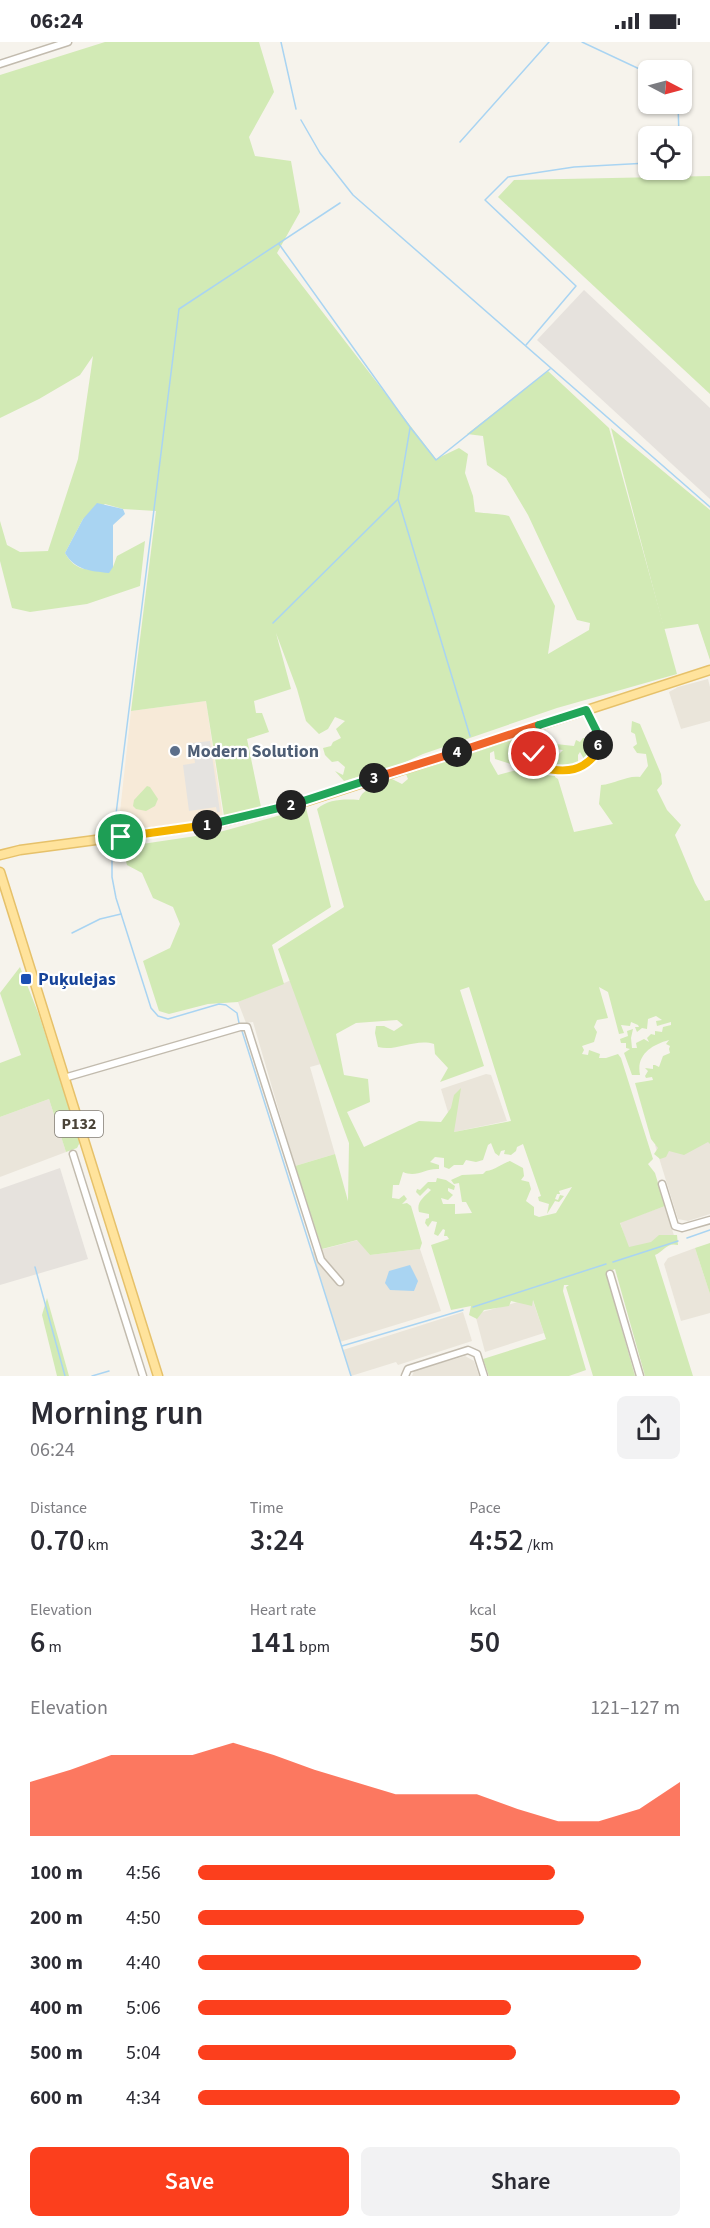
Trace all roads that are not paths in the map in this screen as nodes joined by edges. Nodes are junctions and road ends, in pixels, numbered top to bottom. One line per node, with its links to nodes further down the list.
1 (68, 42): 2 (street)
2 (0, 64)
3 (710, 670): 4 (main road)
4 (586, 710): 5 (street); 6 (main road)
5 (534, 754)
6 (0, 855)
7 (0, 872): 8 (main road, P132)
8 (64, 1078): 13 (street); 15 (main road, P132)
9 (73, 1154): 14 (street)
10 (662, 1184): 11 (street)
11 (710, 1220)
12 (610, 1274): 18 (street)
13 (340, 1282)
14 (143, 1376)
15 (158, 1376)
16 (405, 1376): 17 (street)
17 (484, 1376)
18 (640, 1376)

